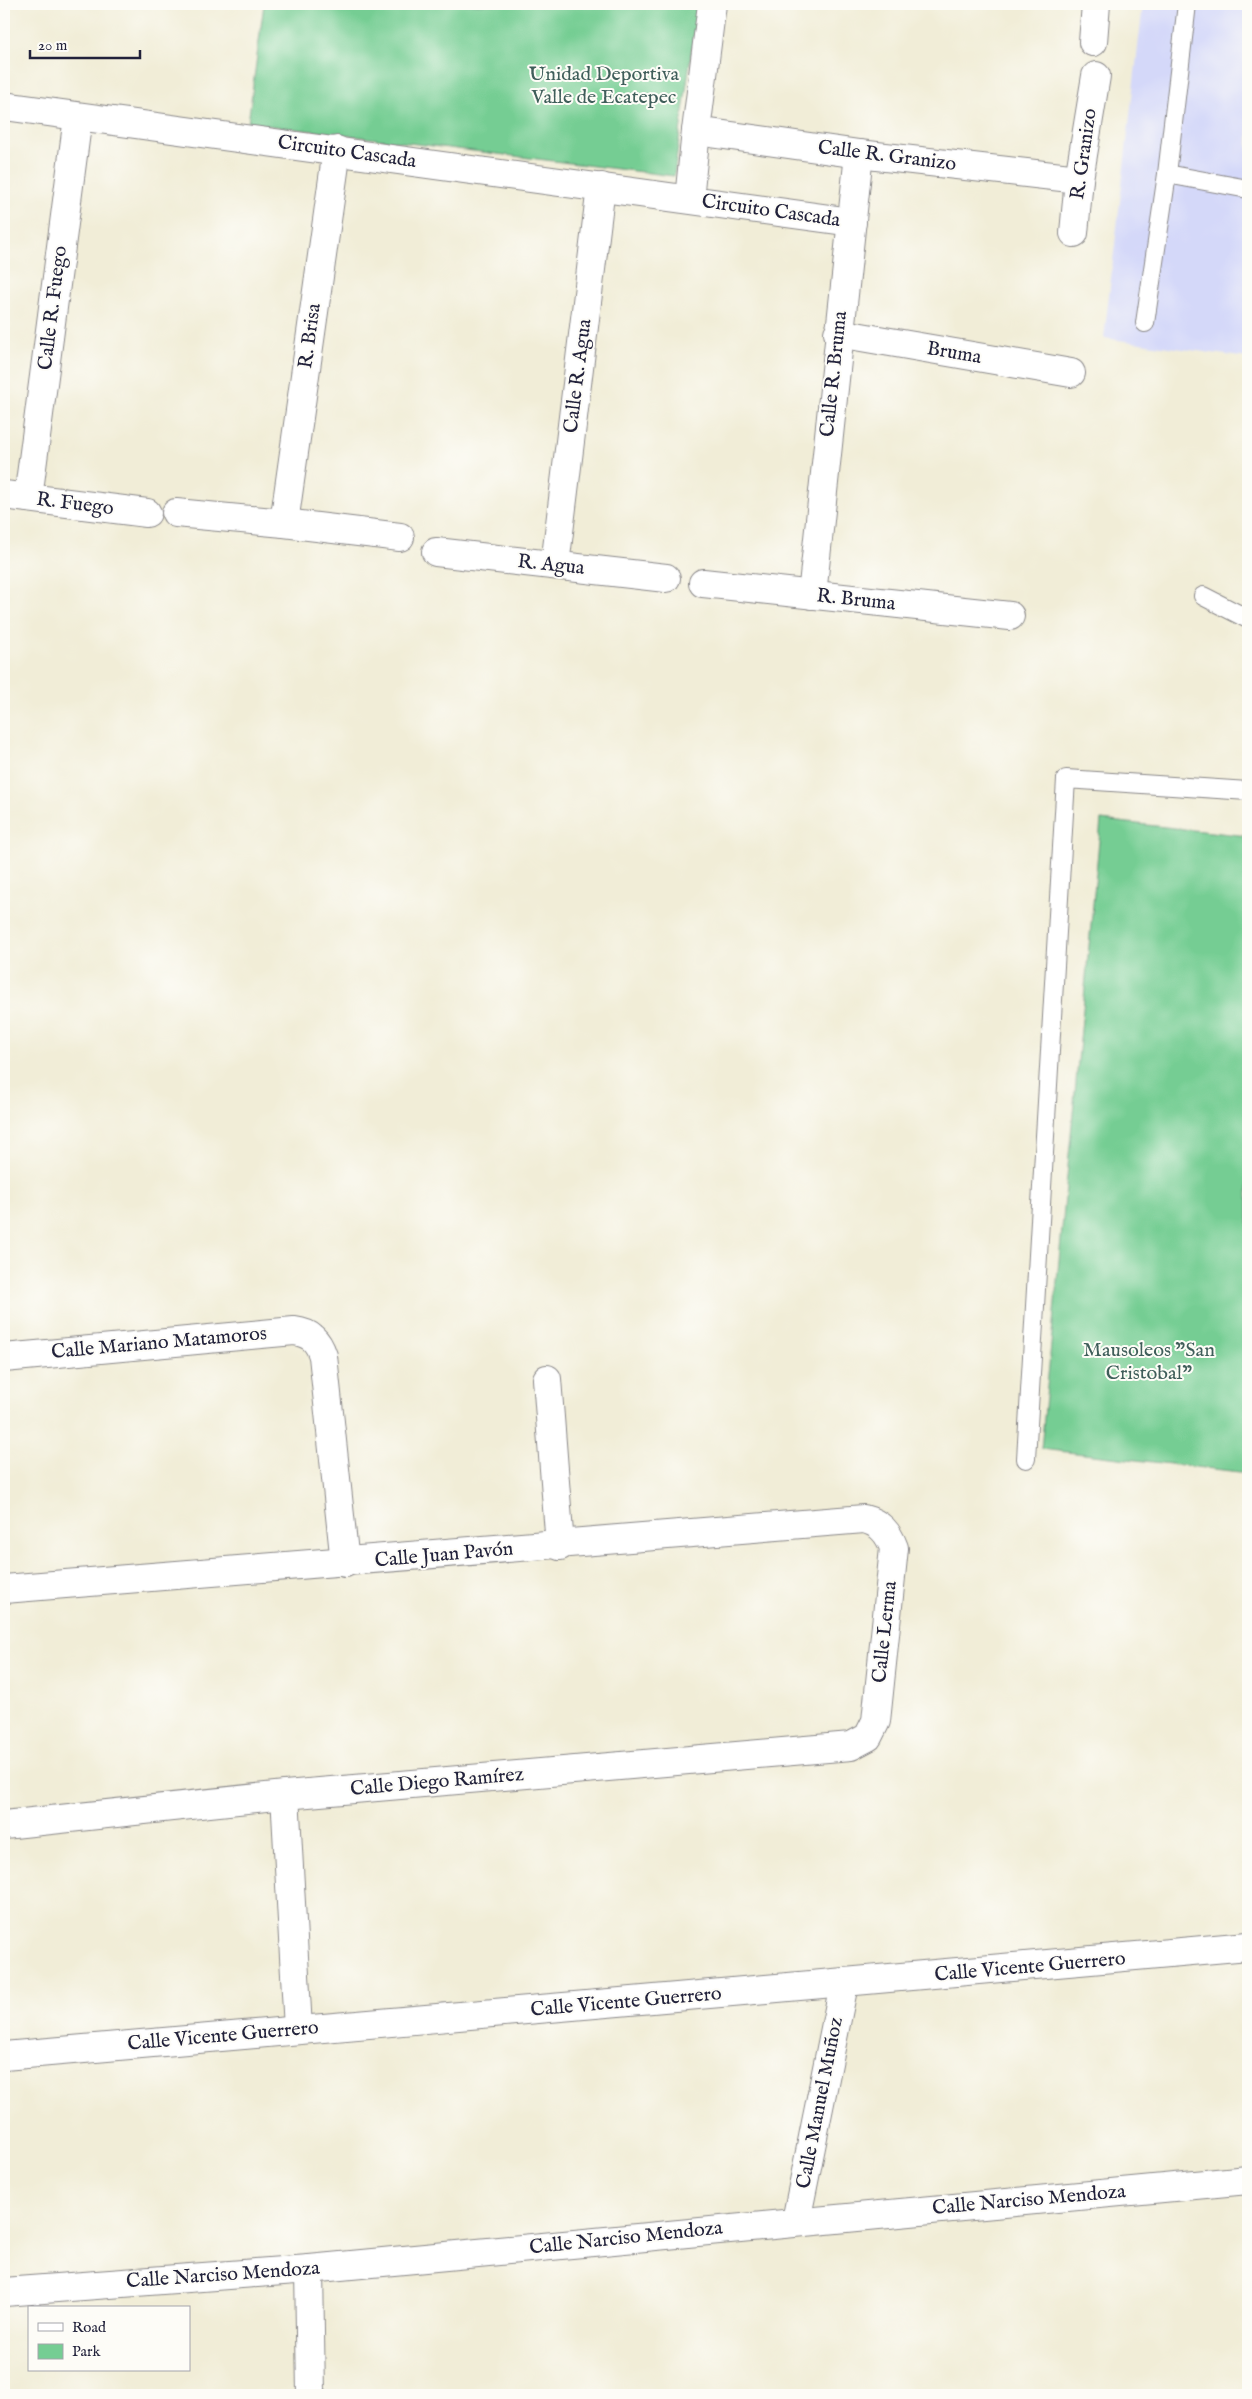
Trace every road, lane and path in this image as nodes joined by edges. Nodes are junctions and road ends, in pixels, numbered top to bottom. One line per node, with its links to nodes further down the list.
1 (712, 4): 8 (street, Circuito Cascada)
2 (1096, 4): 4 (street)
3 (1187, 4): 11 (lane)
4 (1093, 42)
5 (1096, 76): 12 (street, R. Granizo)
6 (4, 106): 7 (street, Circuito Cascada)
7 (78, 117): 9 (street, Circuito Cascada); 21 (street, Calle R. Fuego)
8 (696, 131): 10 (street, Calle R. Granizo); 15 (street, Circuito Cascada)
9 (337, 150): 13 (street, Circuito Cascada); 24 (street, R. Brisa)
10 (858, 154): 12 (street, Calle R. Granizo); 16 (street, Calle R. Bruma)
11 (1167, 174): 14 (lane); 18 (lane)
12 (1079, 179): 17 (street, R. Granizo)
13 (601, 187): 15 (street, Circuito Cascada); 27 (street, Calle R. Agua)
14 (1248, 189)
15 (690, 200): 16 (street, Circuito Cascada)
16 (852, 222): 19 (street, Calle R. Bruma)
17 (1074, 233)
18 (1146, 323)
19 (838, 334): 20 (street, Bruma); 30 (street, Calle R. Bruma)
20 (1071, 373)
21 (16, 497): 22 (street, R. Fuego)
22 (147, 513)
23 (176, 513): 24 (street)
24 (284, 523): 25 (street)
25 (400, 537)
26 (436, 552): 27 (street, R. Agua)
27 (555, 565): 28 (street, R. Agua)
28 (666, 578)
29 (703, 583): 30 (street, R. Bruma)
30 (812, 595): 32 (street, R. Bruma)
31 (1203, 596): 33 (lane)
32 (1010, 616)
33 (1248, 618)
34 (1248, 791): 37 (lane)
35 (4, 1358): 40 (street, Calle Mariano Matamoros)
36 (547, 1379): 39 (street)
37 (1026, 1459)
38 (882, 1528): 39 (street, Calle Juan Pavón); 42 (street, Calle Lerma)
39 (560, 1546): 40 (street, Calle Juan Pavón)
40 (344, 1563): 41 (street, Calle Juan Pavón)
41 (4, 1588)
42 (868, 1737): 43 (street, Calle Diego Ramírez)
43 (285, 1795): 44 (street, Calle Diego Ramírez); 47 (street)
44 (4, 1825)
45 (1248, 1946): 46 (street, Calle Vicente Guerrero)
46 (844, 1984): 47 (street, Calle Vicente Guerrero); 50 (street, Calle Manuel Muñoz)
47 (298, 2029): 48 (street, Calle Vicente Guerrero)
48 (4, 2056)
49 (1248, 2180): 50 (street, Calle Narciso Mendoza)
50 (796, 2221): 51 (street, Calle Narciso Mendoza)
51 (309, 2269): 52 (street, Calle Narciso Mendoza); 53 (street)
52 (4, 2292)
53 (311, 2395)

